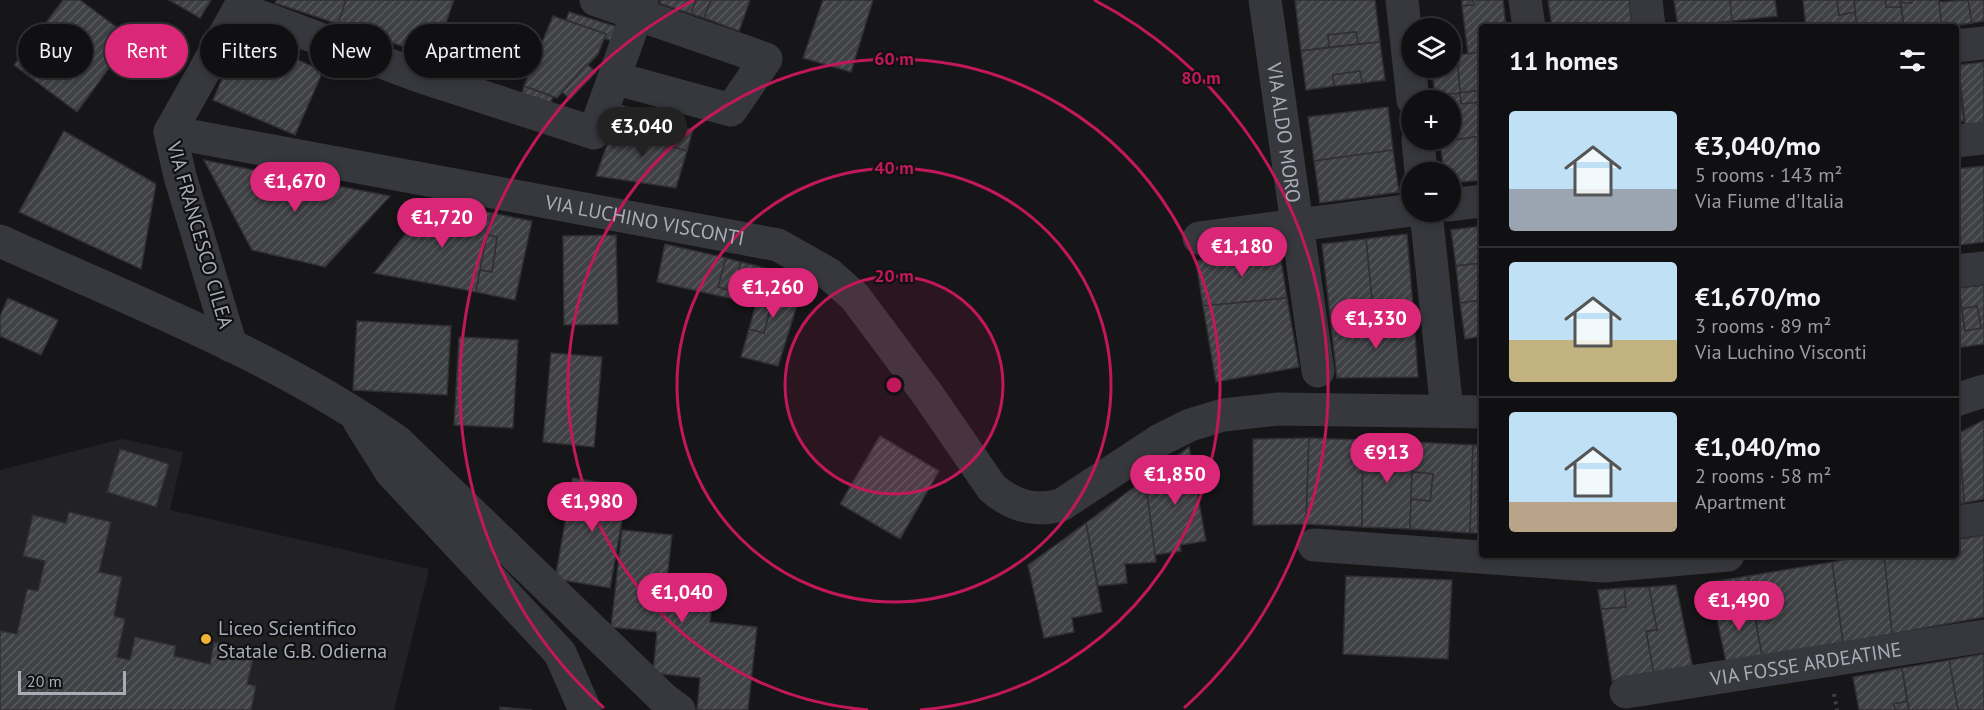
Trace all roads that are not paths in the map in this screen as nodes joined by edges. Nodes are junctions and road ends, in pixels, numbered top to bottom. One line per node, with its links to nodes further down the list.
1 (596, 0): 7 (street)
2 (1265, 0): 21 (street, VIA ALDO MORO)
3 (1402, 0): 13 (street)
4 (1525, 0): 8 (street)
5 (1646, 0): 9 (street)
6 (242, 4): 12 (street); 14 (street, VIA FRANCESCO CILEA)
7 (639, 7): 12 (street); 12 (street)
8 (1529, 24)
9 (1649, 24)
10 (1984, 43): 11 (street)
11 (1959, 46)
12 (614, 78)
13 (1412, 90)
14 (170, 132): 26 (street, VIA FRANCESCO CILEA); 31 (street, VIA LUCHINO VISCONTI)
15 (1984, 138): 16 (street)
16 (1959, 141)
17 (1479, 201): 18 (street)
18 (1461, 204)
19 (1401, 212): 21 (street)
20 (1427, 222): 31 (street)
21 (1297, 226): 22 (street); 27 (street, VIA ALDO MORO)
22 (1199, 238)
23 (0, 241): 26 (street)
24 (1984, 268): 25 (street)
25 (1959, 271)
26 (231, 346): 30 (street)
27 (1318, 371)
28 (1984, 391): 29 (street)
29 (1959, 399)
30 (352, 409): 41 (street); 42 (street)
31 (1447, 411): 32 (street, VIA LUCHINO VISCONTI)
32 (1479, 411)
33 (1984, 518): 34 (street)
34 (1959, 522)
35 (1314, 545): 36 (street)
36 (1479, 557)
37 (1493, 558): 38 (street)
38 (1694, 558)
39 (1984, 636): 40 (street, VIA FOSSE ARDEATINE)
40 (1626, 692)
41 (585, 710)
42 (679, 710)

